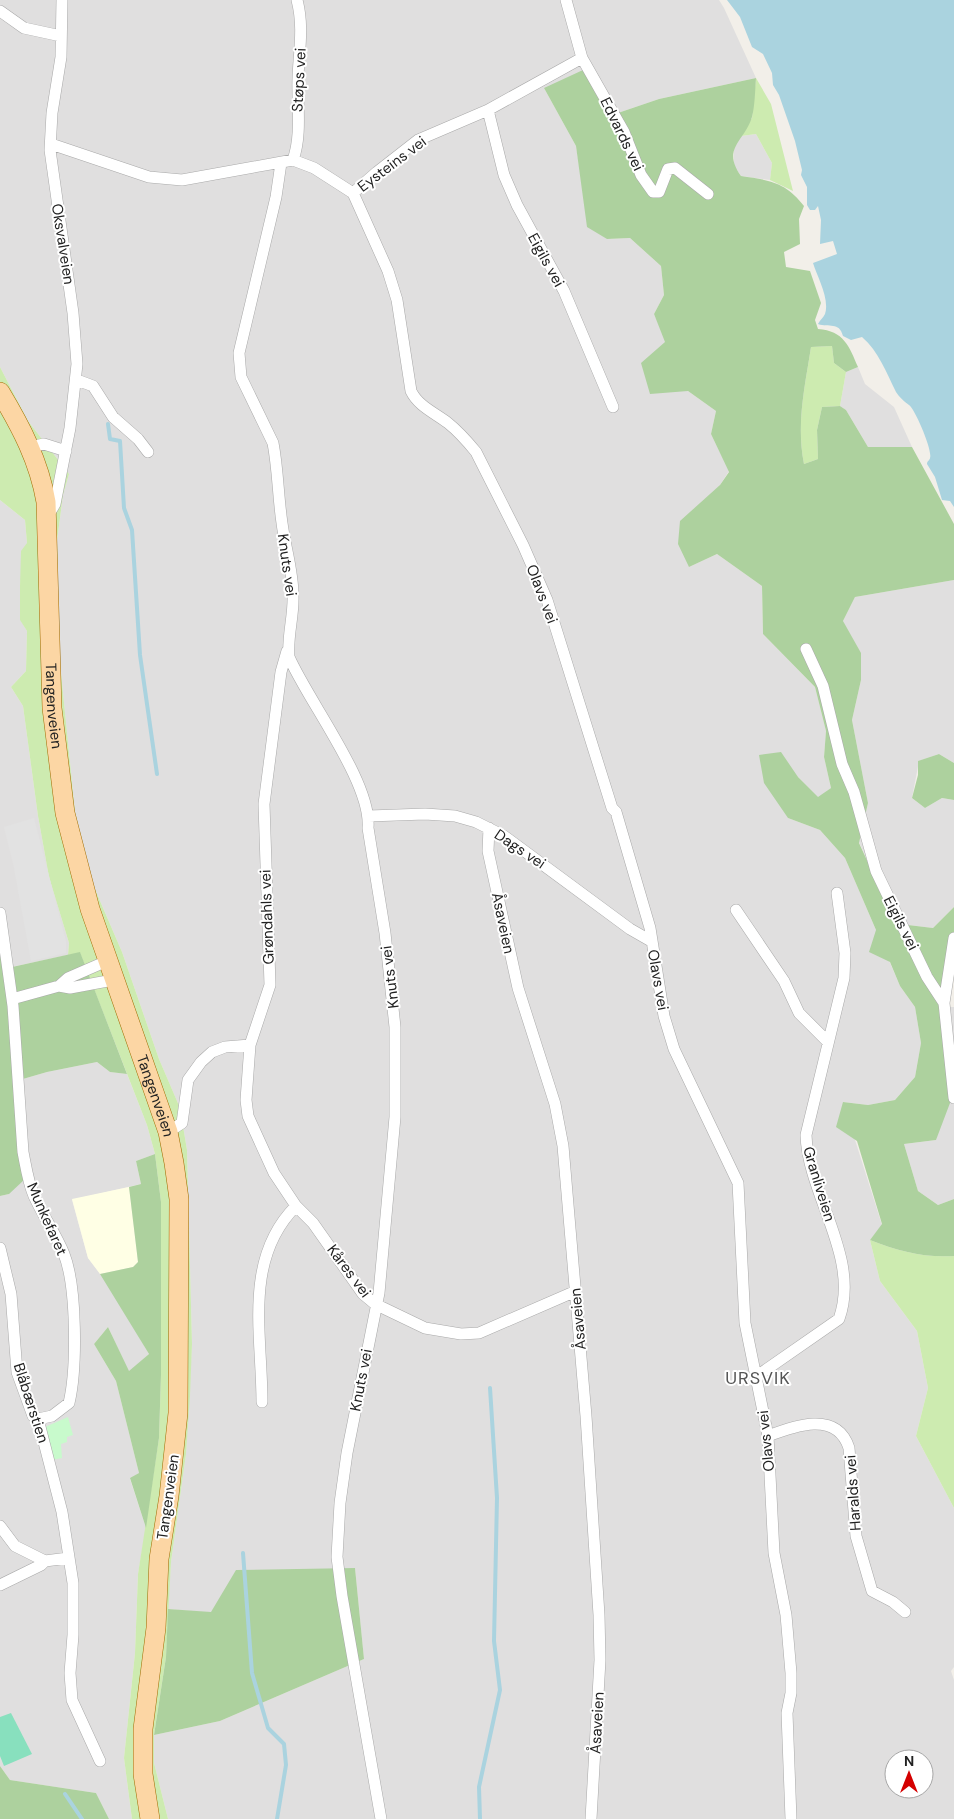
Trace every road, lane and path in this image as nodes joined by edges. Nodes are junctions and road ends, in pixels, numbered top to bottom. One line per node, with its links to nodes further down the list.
1 (62, 0): 5 (street, Oksvalveien)
2 (297, 0): 9 (street, Støps vei)
3 (566, 0): 6 (street, Edvards vei)
4 (0, 11): 5 (street)
5 (61, 36): 8 (street, Oksvalveien)
6 (582, 58): 7 (street, Eysteins vei); 12 (street, Edvards vei)
7 (488, 110): 11 (street, Eysteins vei); 15 (street, Eigils vei)
8 (51, 144): 10 (street); 13 (street, Oksvalveien)
9 (294, 160): 10 (street); 11 (street, Eysteins vei)
10 (281, 163): 21 (street, Knuts vei)
11 (353, 193): 28 (street, Olavs vei)
12 (708, 194)
13 (77, 380): 17 (street, Oksvalveien); 18 (street)
14 (0, 392): 16 (main road, Tangenveien)
15 (613, 407)
16 (30, 447): 17 (street); 19 (main road, Tangenveien)
17 (66, 451): 19 (street, Oksvalveien)
18 (148, 452)
19 (48, 515): 29 (main road, Tangenveien)
20 (806, 649): 33 (street, Eigils vei)
21 (288, 651): 22 (street, Knuts vei); 35 (street, Grøndahls vei)
22 (369, 816): 23 (street, Dags vei); 41 (street, Knuts vei)
23 (489, 828): 28 (street, Dags vei); 40 (street, Åsaveien)
24 (837, 893): 34 (street, Granliveien)
25 (736, 910): 34 (street)
26 (0, 913): 32 (street, Munkefaret)
27 (954, 938): 33 (street)
28 (651, 941): 42 (street, Olavs vei)
29 (107, 962): 30 (main road, Tangenveien); 31 (street)
30 (113, 980): 31 (street); 37 (main road, Tangenveien)
31 (59, 986): 32 (street)
32 (12, 999): 44 (street, Munkefaret)
33 (944, 1004): 36 (street)
34 (828, 1042): 42 (street, Granliveien)
35 (250, 1046): 37 (street); 38 (street, Kåres vei)
36 (954, 1098)
37 (168, 1132): 52 (main road, Tangenveien)
38 (296, 1206): 41 (street, Kåres vei); 43 (street)
39 (0, 1248): 44 (street, Blåbærstien)
40 (576, 1291): 41 (street, Kåres vei); 54 (street, Åsaveien)
41 (376, 1304): 53 (street, Knuts vei)
42 (756, 1376): 45 (street, Olavs vei)
43 (262, 1402)
44 (38, 1419): 47 (street, Blåbærstien)
45 (768, 1436): 50 (street, Haralds vei); 55 (street, Olavs vei)
46 (0, 1526): 48 (street)
47 (68, 1558): 48 (street); 51 (street, Blåbærstien)
48 (45, 1560): 49 (street)
49 (0, 1585)
50 (904, 1612)
51 (100, 1761)
52 (150, 1819)
53 (381, 1819)
54 (591, 1819)
55 (792, 1819)

